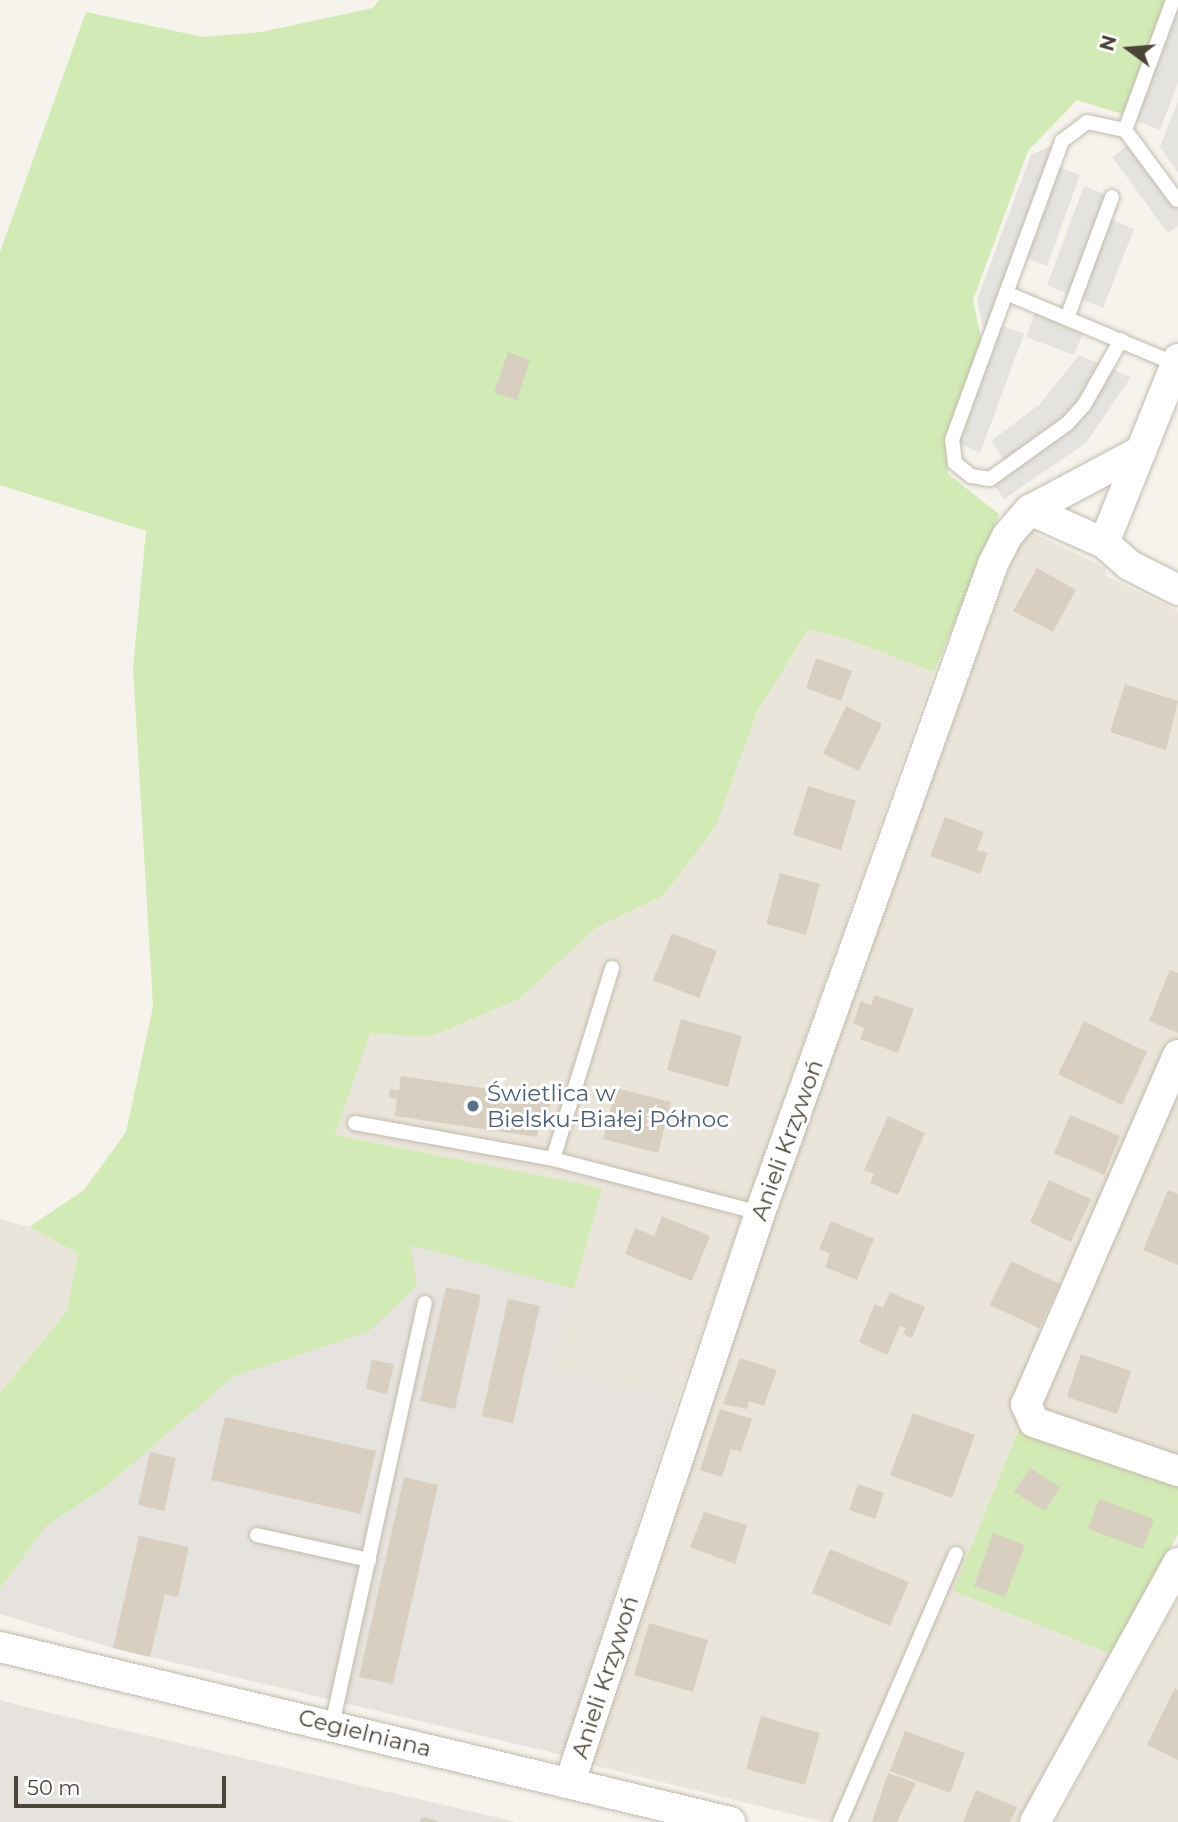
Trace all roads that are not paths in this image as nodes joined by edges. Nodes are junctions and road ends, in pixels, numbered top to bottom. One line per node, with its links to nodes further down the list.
1 (1174, 0): 2 (lane)
2 (1125, 130): 4 (lane); 5 (lane)
3 (1112, 197): 6 (lane)
4 (1177, 200)
5 (1006, 293): 6 (lane); 7 (lane)
6 (1067, 318): 7 (lane)
7 (1121, 341): 8 (lane)
8 (1177, 362): 9 (street)
9 (1141, 451): 10 (street, Anieli Krzywoń); 11 (street)
10 (1030, 510): 11 (street); 17 (street, Anieli Krzywoń)
11 (1104, 543): 12 (street)
12 (1178, 590)
13 (612, 968): 16 (lane)
14 (1178, 1055): 19 (street)
15 (355, 1123): 16 (lane)
16 (553, 1159): 17 (lane)
17 (760, 1213): 26 (street, Anieli Krzywoń)
18 (425, 1303): 22 (lane)
19 (1178, 1471)
20 (257, 1535): 22 (lane)
21 (956, 1554): 28 (lane)
22 (369, 1560): 25 (lane)
23 (1178, 1563): 29 (street)
24 (0, 1647): 25 (street, Cegielniana)
25 (332, 1725): 26 (street, Cegielniana)
26 (570, 1782): 27 (street, Cegielniana)
27 (730, 1822)
28 (840, 1822)
29 (1035, 1822)

